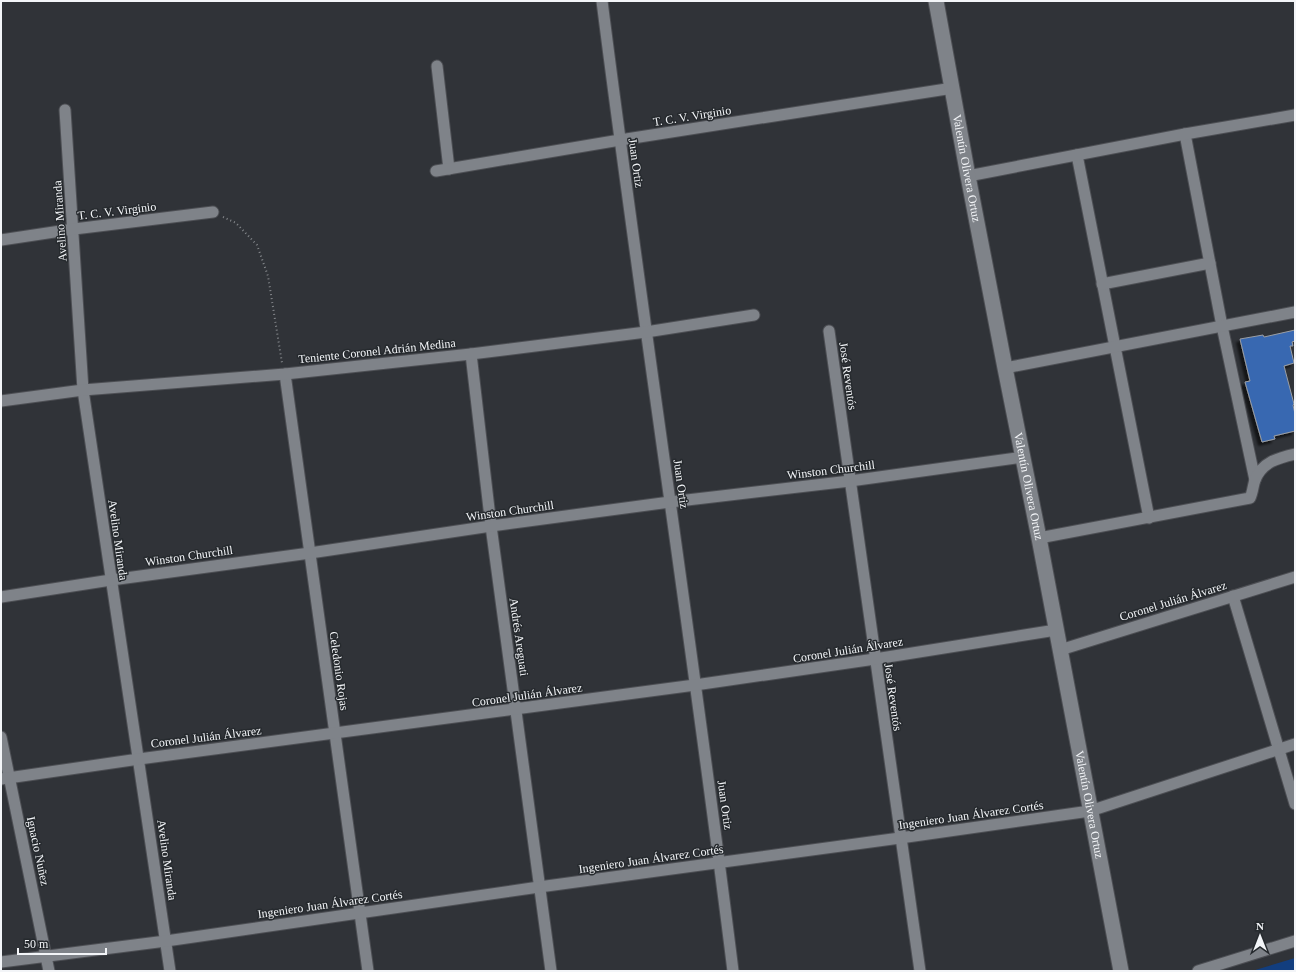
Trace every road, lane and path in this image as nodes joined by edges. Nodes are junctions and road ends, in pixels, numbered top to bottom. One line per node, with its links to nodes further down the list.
1 (602, 1): 8 (street, Juan Ortiz)
2 (936, 1): 4 (street, Valentín Olivera Ortuz)
3 (437, 66): 10 (street)
4 (953, 88): 8 (street, T. C. V. Virginio); 12 (street, Valentín Olivera Ortuz)
5 (65, 110): 14 (street, Avelino Miranda)
6 (1295, 115): 7 (street)
7 (1185, 134): 9 (street); 16 (street)
8 (620, 140): 10 (street, T. C. V. Virginio); 22 (street, Juan Ortiz)
9 (1077, 155): 12 (street); 17 (street)
10 (449, 169): 11 (street, T. C. V. Virginio)
11 (436, 171)
12 (968, 176): 25 (street, Valentín Olivera Ortuz)
13 (213, 212): 14 (street, T. C. V. Virginio); 26 (path)
14 (74, 230): 15 (street, T. C. V. Virginio); 27 (street, Avelino Miranda)
15 (1, 240)
16 (1210, 263): 17 (street); 20 (street)
17 (1102, 284): 23 (street)
18 (1295, 312): 20 (street)
19 (754, 315): 22 (street, Teniente Coronel Adrián Medina)
20 (1222, 326): 23 (street); 31 (street)
21 (829, 330): 32 (street, José Reventós)
22 (646, 332): 24 (street, Teniente Coronel Adrián Medina); 33 (street, Juan Ortiz)
23 (1114, 347): 25 (street); 34 (street)
24 (471, 354): 26 (street, Teniente Coronel Adrián Medina); 35 (street, Andrés Areguati)
25 (1005, 368): 30 (street, Valentín Olivera Ortuz)
26 (285, 374): 27 (street, Teniente Coronel Adrián Medina); 37 (street, Celedonio Rojas)
27 (83, 390): 28 (street, Teniente Coronel Adrián Medina); 39 (street, Avelino Miranda)
28 (1, 401)
29 (1295, 454): 31 (street)
30 (1023, 457): 32 (street, Winston Churchill); 36 (street, Valentín Olivera Ortuz)
31 (1255, 480): 34 (street)
32 (850, 481): 33 (street, Winston Churchill); 44 (street, José Reventós)
33 (670, 502): 35 (street, Winston Churchill); 45 (street, Juan Ortiz)
34 (1149, 518): 36 (street)
35 (491, 526): 37 (street, Winston Churchill); 46 (street, Andrés Areguati)
36 (1039, 538): 42 (street, Valentín Olivera Ortuz)
37 (310, 554): 39 (street, Winston Churchill); 47 (street, Celedonio Rojas)
38 (1295, 577): 40 (street, Coronel Julián Álvarez)
39 (111, 580): 41 (street, Winston Churchill); 51 (street, Avelino Miranda)
40 (1233, 596): 43 (street, Coronel Julián Álvarez); 50 (street)
41 (1, 597)
42 (1056, 630): 43 (street, Valentín Olivera Ortuz); 44 (street, Coronel Julián Álvarez)
43 (1060, 650): 54 (street, Valentín Olivera Ortuz)
44 (875, 659): 45 (street, Coronel Julián Álvarez); 55 (street, José Reventós)
45 (695, 685): 46 (street, Coronel Julián Álvarez); 56 (street, Juan Ortiz)
46 (516, 710): 47 (street, Coronel Julián Álvarez); 57 (street, Andrés Areguati)
47 (335, 734): 51 (street, Coronel Julián Álvarez); 58 (street, Celedonio Rojas)
48 (1, 737): 52 (street, Ignacio Nuñez)
49 (1295, 744): 50 (street, Ingeniero Juan Álvarez Cortés)
50 (1279, 749): 53 (street); 54 (street, Ingeniero Juan Álvarez Cortés)
51 (139, 759): 52 (street, Coronel Julián Álvarez); 59 (street, Avelino Miranda)
52 (6, 779): 61 (street, Ignacio Nuñez)
53 (1295, 804)
54 (1090, 811): 55 (street, Ingeniero Juan Álvarez Cortés); 69 (street, Valentín Olivera Ortuz)
55 (900, 838): 56 (street, Ingeniero Juan Álvarez Cortés); 68 (street, José Reventós)
56 (720, 863): 57 (street, Ingeniero Juan Álvarez Cortés); 67 (street, Juan Ortiz)
57 (539, 887): 58 (street, Ingeniero Juan Álvarez Cortés); 66 (street, Andrés Areguati)
58 (359, 913): 59 (street, Ingeniero Juan Álvarez Cortés); 65 (street, Celedonio Rojas)
59 (166, 941): 61 (street, Ingeniero Juan Álvarez Cortés); 64 (street, Avelino Miranda)
60 (1295, 941): 70 (street)
61 (46, 956): 62 (street, Ingeniero Juan Álvarez Cortés); 63 (street, Ignacio Nuñez)
62 (1, 962)
63 (49, 971)
64 (170, 971)
65 (368, 971)
66 (551, 971)
67 (733, 971)
68 (920, 971)
69 (1121, 971)
70 (1198, 971)

